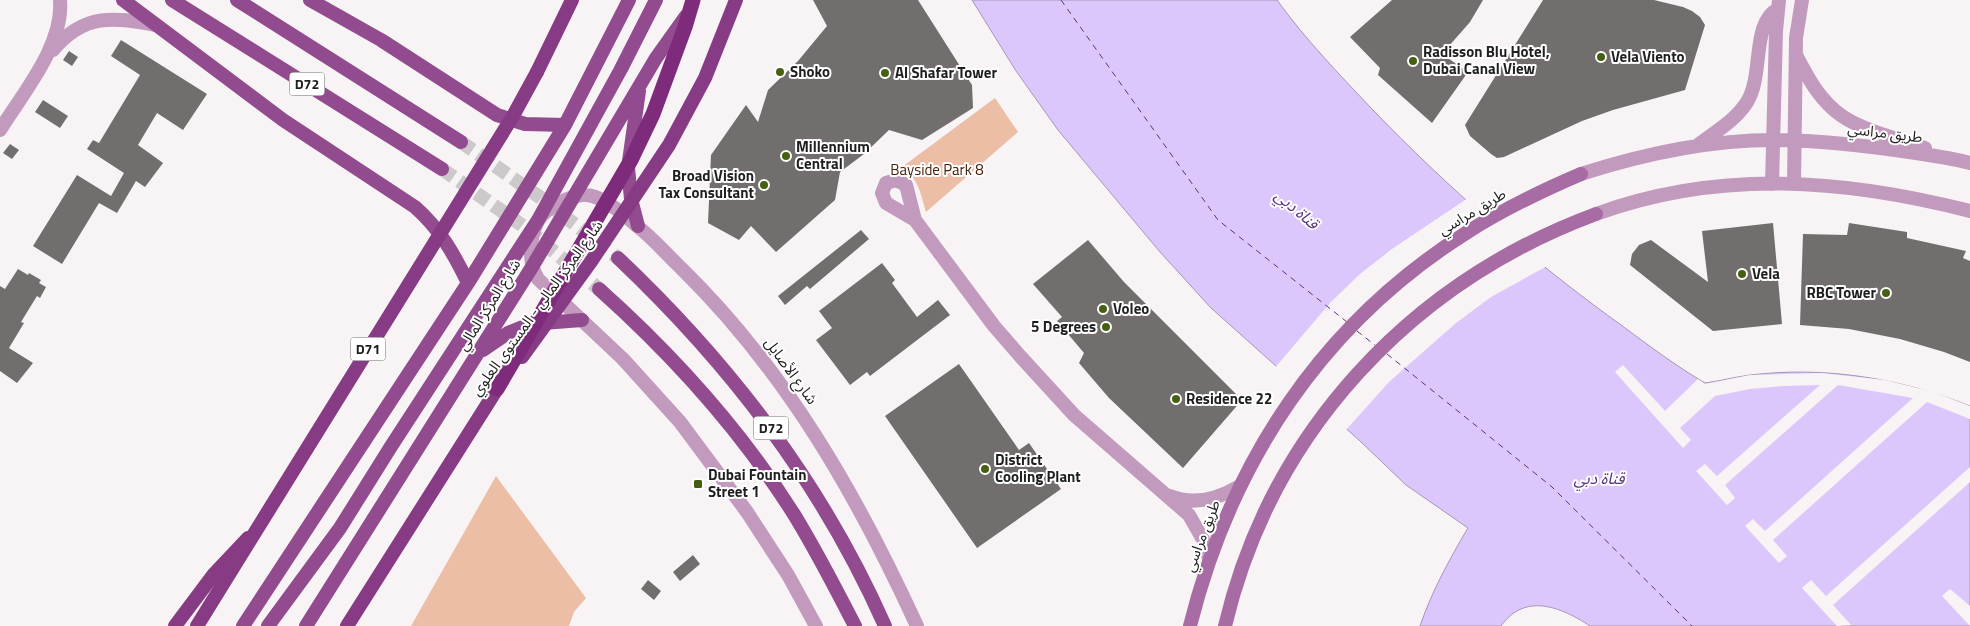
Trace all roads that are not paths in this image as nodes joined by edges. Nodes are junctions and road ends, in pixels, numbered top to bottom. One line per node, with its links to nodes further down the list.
1 (60, 0): 16 (street)
2 (123, 0): 14 (main road)
3 (172, 0): 27 (main road, D72)
4 (237, 0): 22 (main road, D72)
5 (310, 0): 19 (main road)
6 (572, 0): 47 (highway, D71, bridge)
7 (629, 0): 19 (main road, شارع المركز المالي)
8 (656, 0): 26 (main road)
9 (692, 0): 44 (highway, bridge)
10 (700, 0): 17 (main road, شارع المركز المالي)
11 (736, 0): 44 (highway, شارع المركز المالي - المستوى العلوي, bridge)
12 (1802, 0): 15 (street)
13 (1778, 5): 20 (street); 23 (street)
14 (156, 25): 16 (street); 40 (main road)
15 (1796, 55): 21 (street); 24 (street)
16 (44, 60): 18 (street)
17 (641, 83): 29 (main road, شارع المركز المالي); 37 (main road)
18 (1, 125)
19 (565, 126): 40 (main road, شارع المركز المالي)
20 (1773, 140): 21 (street, طريق مراسي); 23 (street, طريق مراسي); 30 (street)
21 (1795, 140): 24 (street, طريق مراسي); 31 (street)
22 (461, 142)
23 (1698, 145): 28 (street, طريق مراسي)
24 (1956, 159): 25 (street, طريق مراسي)
25 (1970, 163)
26 (567, 165): 29 (main road); 35 (main road)
27 (442, 170)
28 (1580, 174): 45 (main road, طريق مراسي)
29 (586, 175): 32 (main road, شارع المركز المالي)
30 (1772, 184): 31 (street); 34 (street)
31 (1794, 184): 33 (street)
32 (573, 196): 35 (street); 37 (street, شارع الأصايل); 39 (main road, شارع المركز المالي)
33 (1970, 211)
34 (1596, 214): 60 (main road)
35 (538, 220): 39 (street); 52 (main road)
36 (915, 220): 46 (street)
37 (638, 226): 58 (street, شارع الأصايل)
38 (618, 258): 57 (main road, D72)
39 (532, 267): 42 (street); 43 (main road, شارع المركز المالي)
40 (468, 284): 51 (main road, شارع المركز المالي)
41 (599, 289): 56 (main road, D72)
42 (582, 320): 43 (main road); 55 (street)
43 (478, 354): 53 (main road, شارع المركز المالي)
44 (497, 389): 54 (highway, شارع المركز المالي - المستوى العلوي)
45 (1241, 482): 46 (street); 48 (main road, طريق مراسي)
46 (1165, 494): 48 (street)
47 (254, 532): 49 (highway, bridge); 50 (highway, D71, bridge)
48 (1209, 558): 59 (main road, طريق مراسي)
49 (175, 626)
50 (197, 626)
51 (243, 626)
52 (268, 626)
53 (306, 626)
54 (347, 626)
55 (816, 626)
56 (855, 626)
57 (885, 626)
58 (918, 626)
59 (1190, 626)
60 (1225, 626)

